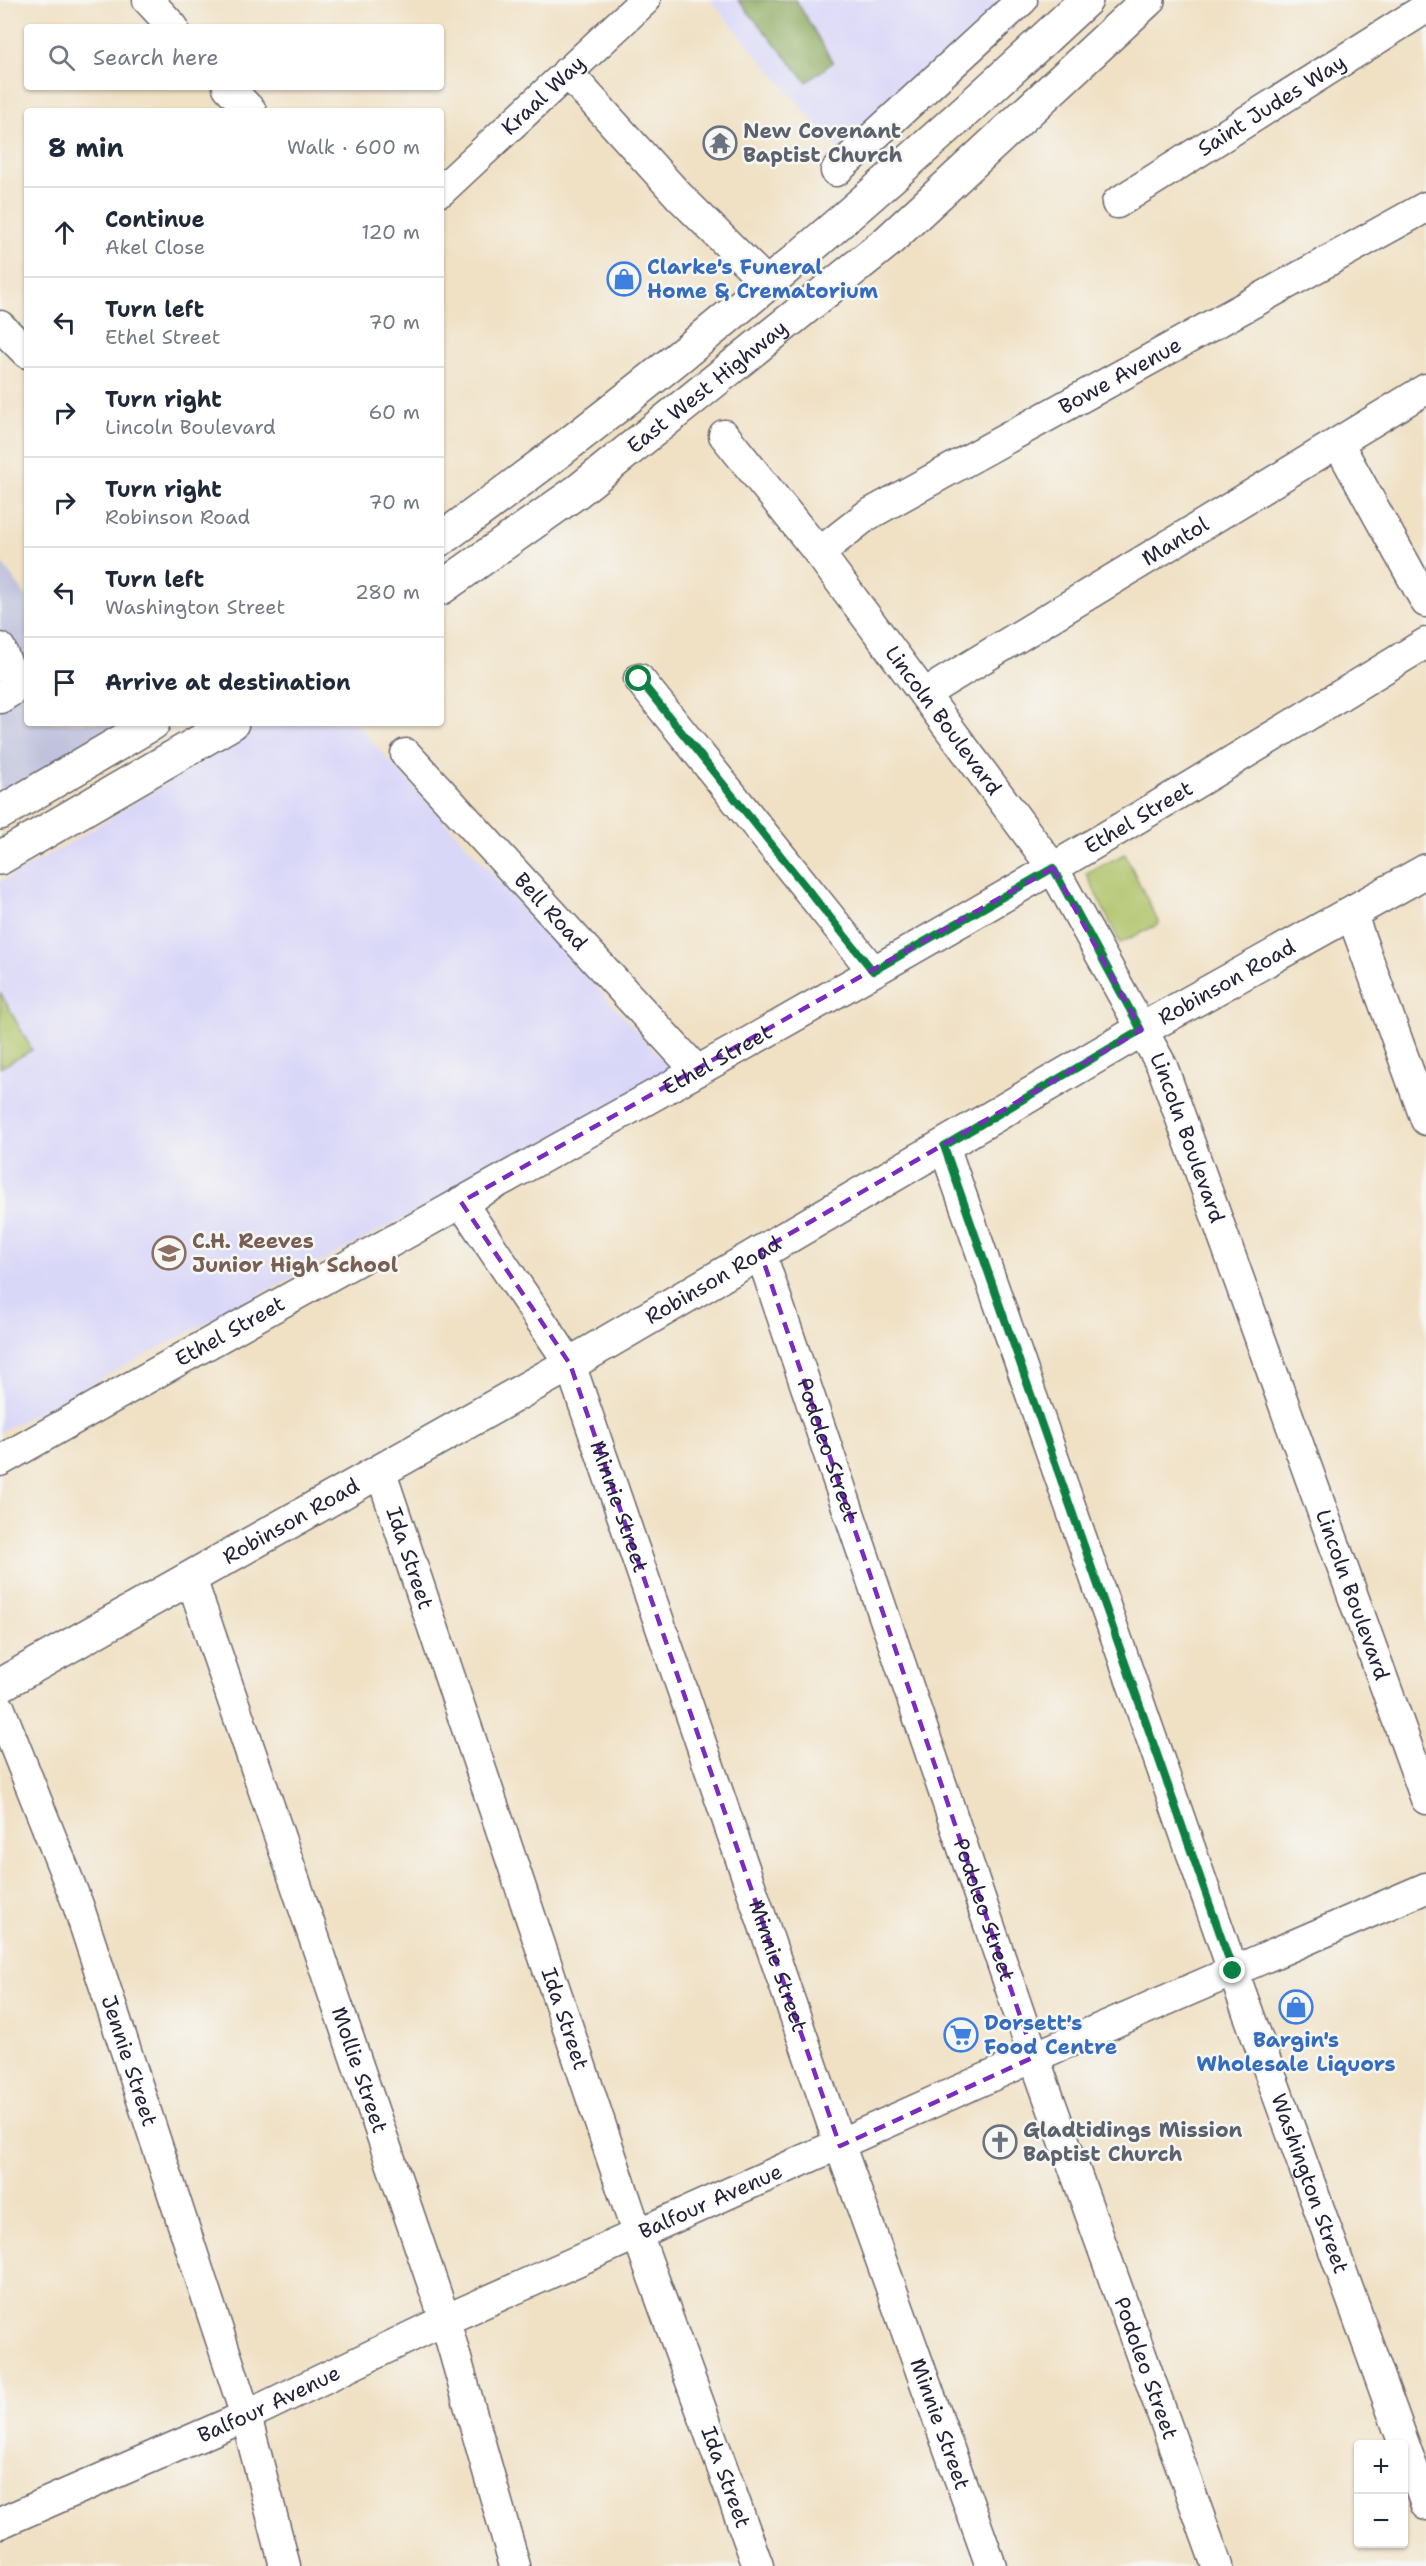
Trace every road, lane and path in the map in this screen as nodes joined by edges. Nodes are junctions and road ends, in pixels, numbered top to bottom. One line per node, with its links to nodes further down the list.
1 (148, 0): 7 (street)
2 (645, 0): 8 (street, Kraal Way)
3 (1022, 0): 11 (street)
4 (1086, 0): 15 (main road, East West Highway)
5 (1148, 0): 23 (main road, East West Highway)
6 (1426, 8): 13 (street, Saint Judes Way)
7 (170, 24)
8 (567, 72): 12 (street, Kraal Way); 15 (street)
9 (231, 90): 10 (street)
10 (248, 108)
11 (836, 171)
12 (444, 188)
13 (1117, 203)
14 (1426, 207): 22 (street, Bowe Avenue)
15 (768, 284): 21 (main road, East West Highway)
16 (0, 326): 17 (street)
17 (24, 350)
18 (1426, 389): 20 (street, Mantol)
19 (724, 435): 22 (street, Lincoln Boulevard)
20 (1338, 443): 24 (street); 28 (street, Mantol)
21 (444, 537)
22 (819, 553): 28 (street, Lincoln Boulevard)
23 (444, 586)
24 (1426, 602)
25 (1426, 643): 35 (street, Ethel Street)
26 (0, 648): 29 (street)
27 (639, 679): 38 (street)
28 (924, 694): 35 (street, Lincoln Boulevard)
29 (0, 698)
30 (148, 726): 33 (main road)
31 (227, 726): 34 (main road)
32 (406, 754): 40 (street, Bell Road)
33 (0, 813)
34 (0, 858)
35 (1053, 868): 38 (street, Ethel Street); 39 (street, Lincoln Boulevard)
36 (1426, 871): 37 (main road, Robinson Road)
37 (1352, 915): 39 (main road, Robinson Road); 41 (street)
38 (873, 971): 40 (street, Ethel Street)
39 (1141, 1030): 42 (main road, Robinson Road); 51 (street, Lincoln Boulevard)
40 (697, 1071): 43 (street, Ethel Street)
41 (1426, 1120)
42 (944, 1146): 44 (main road, Robinson Road); 53 (street, Washington Street)
43 (461, 1202): 45 (street, Minnie Street); 46 (street, Ethel Street)
44 (760, 1251): 45 (main road, Robinson Road); 54 (street, Podoleo Street)
45 (570, 1364): 47 (main road, Robinson Road); 55 (street, Minnie Street)
46 (0, 1461)
47 (380, 1470): 48 (main road, Robinson Road); 56 (street, Ida Street)
48 (191, 1578): 49 (main road, Robinson Road); 57 (street, Mollie Street)
49 (4, 1675)
50 (0, 1709): 58 (street, Jennie Street)
51 (1426, 1799)
52 (1426, 1888): 53 (street, Balfour Avenue)
53 (1233, 1971): 54 (street, Balfour Avenue); 59 (street, Washington Street)
54 (1034, 2057): 55 (street, Balfour Avenue); 65 (street, Podoleo Street)
55 (840, 2146): 56 (street, Balfour Avenue); 64 (street, Minnie Street)
56 (638, 2236): 57 (street, Balfour Avenue); 63 (street, Ida Street)
57 (445, 2320): 58 (street, Balfour Avenue); 62 (street, Mollie Street)
58 (246, 2416): 60 (street, Balfour Avenue); 61 (street, Jennie Street)
59 (1426, 2505)
60 (0, 2523)
61 (285, 2566)
62 (515, 2566)
63 (758, 2566)
64 (992, 2566)
65 (1217, 2566)

